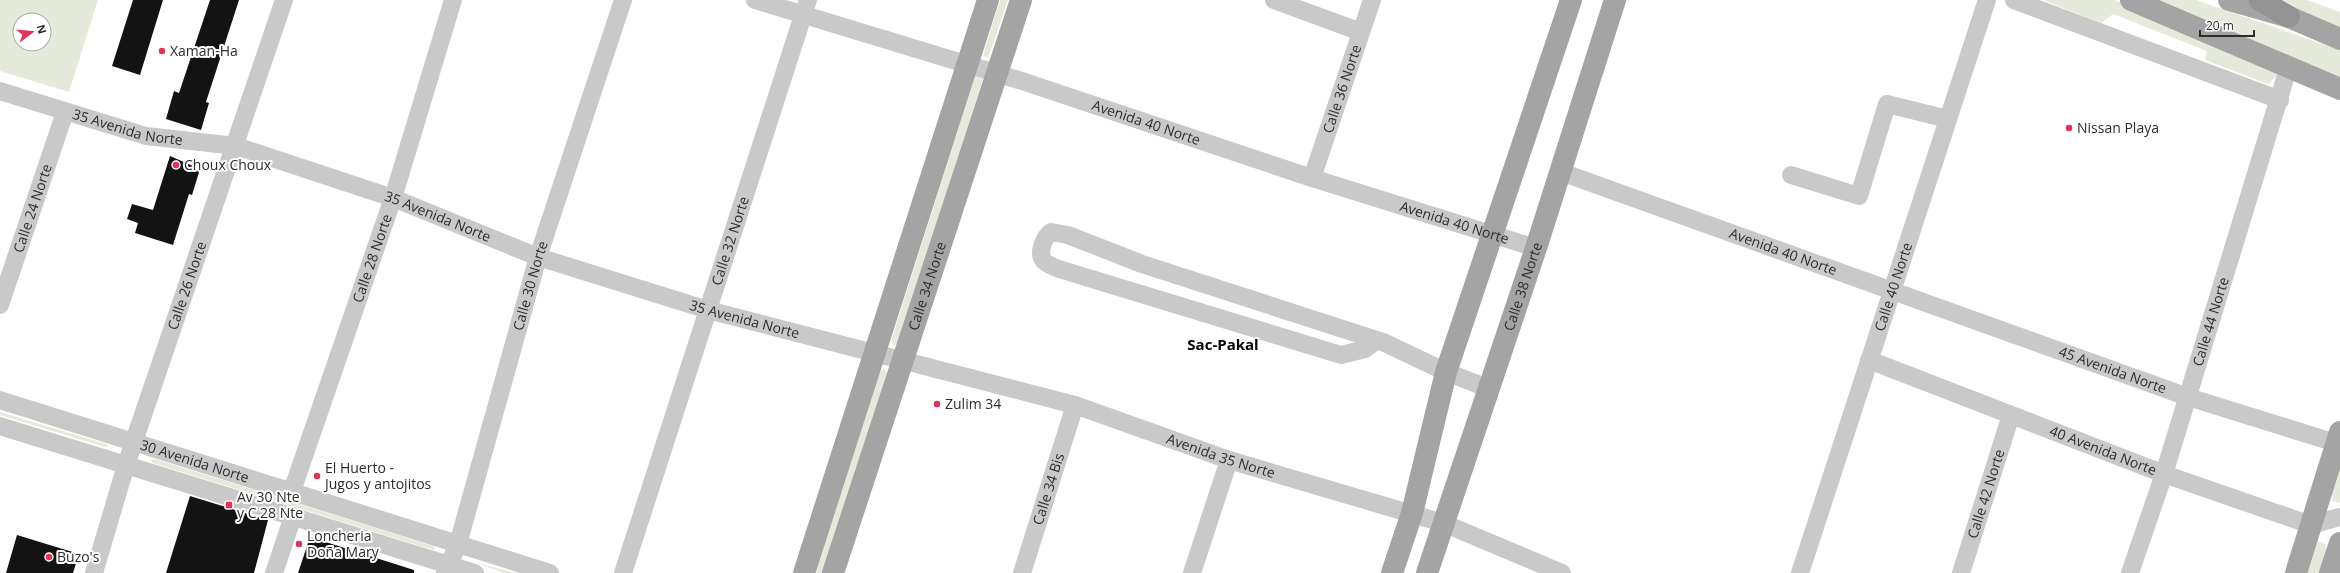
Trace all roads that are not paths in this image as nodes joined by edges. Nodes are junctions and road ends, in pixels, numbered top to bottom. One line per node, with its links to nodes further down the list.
1 (284, 0): 28 (street, Calle 26 Norte)
2 (453, 0): 32 (street, Calle 28 Norte)
3 (623, 0): 35 (street, Calle 30 Norte)
4 (755, 0): 16 (street, Avenida 40 Norte)
5 (988, 0): 20 (main road, Calle 34 Norte)
6 (1021, 0): 22 (main road, Calle 34 Norte)
7 (1274, 0): 18 (street)
8 (1372, 0): 18 (street, Calle 36 Norte)
9 (1571, 0): 33 (main road)
10 (1615, 0): 29 (main road, Calle 38 Norte)
11 (1987, 0): 27 (street, Calle 40 Norte)
12 (2014, 0): 25 (street)
13 (2131, 0): 21 (main road)
14 (2229, 0): 17 (main road)
15 (2260, 0): 17 (highway)
16 (805, 8): 20 (street, Avenida 40 Norte); 38 (street, Calle 32 Norte)
17 (2289, 17): 19 (main road)
18 (1361, 32): 31 (street, Calle 36 Norte)
19 (2340, 39)
20 (967, 64): 22 (street, Avenida 40 Norte); 40 (main road, Calle 34 Norte)
21 (2288, 68): 23 (main road); 25 (street, Calle 44 Norte)
22 (997, 73): 31 (street, Avenida 40 Norte); 42 (main road, Calle 34 Norte)
23 (2340, 89)
24 (0, 90): 26 (street, 35 Avenida Norte)
25 (2280, 100): 45 (street, Calle 44 Norte)
26 (65, 112): 28 (street, 35 Avenida Norte); 37 (street, Calle 24 Norte)
27 (1948, 119): 30 (street); 36 (street, Calle 40 Norte)
28 (236, 146): 32 (street, 35 Avenida Norte); 51 (street, Calle 26 Norte)
29 (1560, 172): 34 (main road, Calle 38 Norte); 36 (street, Avenida 40 Norte)
30 (1790, 175)
31 (1312, 178): 33 (street, Avenida 40 Norte)
32 (393, 198): 35 (street, 35 Avenida Norte); 55 (street, Calle 28 Norte)
33 (1492, 234): 34 (street, Avenida 40 Norte); 43 (main road)
34 (1536, 248): 44 (main road, Calle 38 Norte)
35 (538, 257): 38 (street, 35 Avenida Norte); 62 (street, Calle 30 Norte)
36 (1892, 291): 41 (street, Calle 40 Norte); 45 (street, 45 Avenida Norte)
37 (0, 306)
38 (708, 310): 40 (street, 35 Avenida Norte); 68 (street, Calle 32 Norte)
39 (1377, 340): 39 (street); 43 (street)
40 (874, 353): 42 (street, Avenida 35 Norte); 69 (main road, Calle 34 Norte)
41 (1869, 360): 48 (street, 40 Avenida Norte); 76 (street, Calle 40 Norte)
42 (902, 362): 47 (street, Avenida 35 Norte); 70 (main road, Calle 34 Norte)
43 (1446, 372): 44 (street); 56 (main road)
44 (1490, 389): 59 (main road, Calle 38 Norte)
45 (2188, 397): 50 (street, 45 Avenida Norte); 54 (street, Calle 44 Norte)
46 (0, 400): 51 (street, 30 Avenida Norte)
47 (1075, 405): 52 (street, Avenida 35 Norte); 71 (street, Calle 34 Bis)
48 (2011, 415): 54 (street, 40 Avenida Norte); 77 (street, Calle 42 Norte)
49 (0, 426): 53 (street, 30 Avenida Norte)
50 (2338, 437): 60 (main road)
51 (134, 443): 53 (street, Calle 26 Norte); 55 (street, 30 Avenida Norte)
52 (1229, 460): 56 (street, Avenida 35 Norte); 72 (street)
53 (126, 465): 57 (street, 30 Avenida Norte); 64 (street, Calle 26 Norte)
54 (2164, 474): 60 (street, 40 Avenida Norte); 78 (street, Calle 44 Norte)
55 (292, 491): 62 (street, 30 Avenida Norte)
56 (1412, 513): 59 (street, Avenida 35 Norte); 73 (main road)
57 (292, 516): 63 (street, 30 Avenida Norte); 65 (street)
58 (2340, 517): 60 (street)
59 (1443, 523): 74 (main road, Calle 38 Norte); 75 (street, Avenida 35 Norte)
60 (2311, 525): 79 (main road)
61 (2340, 543): 80 (main road)
62 (458, 544): 63 (street, Calle 30 Norte); 67 (street, 30 Avenida Norte)
63 (446, 569): 66 (street, 30 Avenida Norte)
64 (94, 573)
65 (274, 573)
66 (474, 573)
67 (550, 573)
68 (623, 573)
69 (804, 573)
70 (833, 573)
71 (1022, 573)
72 (1192, 573)
73 (1392, 573)
74 (1427, 573)
75 (1562, 573)
76 (1800, 573)
77 (1961, 573)
78 (2130, 573)
79 (2296, 573)
80 (2330, 573)

